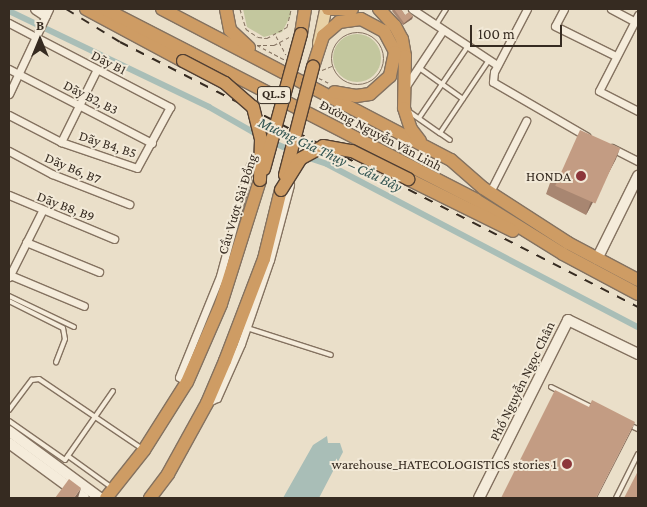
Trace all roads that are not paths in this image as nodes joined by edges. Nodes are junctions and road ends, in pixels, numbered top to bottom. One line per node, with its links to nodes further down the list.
1 (36, 9): 15 (street)
2 (86, 9): 54 (highway, bridge)
3 (105, 9): 62 (highway, Đường Nguyễn Văn Linh / QL.5)
4 (162, 9): 29 (highway, Đường Nguyễn Văn Linh / QL.5)
5 (226, 9): 29 (highway)
6 (306, 9): 54 (highway, Cầu Vượt Sài Đồng, bridge)
7 (326, 9): 8 (highway); 25 (main road)
8 (352, 9)
9 (379, 9): 33 (highway)
10 (412, 9): 18 (street)
11 (446, 9): 18 (lane)
12 (527, 9): 24 (street)
13 (564, 9): 22 (street)
14 (611, 9): 16 (street)
15 (47, 12): 20 (street)
16 (637, 18): 22 (street)
17 (9, 23): 20 (street, Dãy B1)
18 (436, 25): 19 (street)
19 (443, 30): 21 (street); 26 (street)
20 (37, 35): 28 (street, Dãy B1); 30 (street)
21 (468, 46): 23 (street); 31 (lane)
22 (616, 56): 39 (street)
23 (489, 60): 24 (street); 35 (lane)
24 (497, 66): 46 (street)
25 (320, 67): 32 (highway); 55 (highway, bridge)
26 (418, 67): 31 (lane); 33 (street)
27 (9, 69): 30 (street, Dãy B2, B3)
28 (97, 69): 36 (street); 37 (street, Dãy B1)
29 (285, 73): 32 (highway, Đường Nguyễn Văn Linh / QL.5)
30 (19, 74): 34 (street); 36 (street, Dãy B2, B3)
31 (442, 84): 35 (lane); 41 (lane)
32 (312, 86): 50 (highway, Đường Nguyễn Văn Linh / QL.5)
33 (404, 88): 38 (highway)
34 (9, 94)
35 (463, 99): 43 (lane)
36 (79, 105): 45 (street); 47 (street, Dãy B2, B3)
37 (170, 107): 47 (street, Dãy B4, B5)
38 (404, 108): 41 (lane); 50 (highway)
39 (638, 112)
40 (9, 115): 45 (street, Dãy B4, B5)
41 (419, 118): 43 (lane)
42 (526, 121): 56 (street)
43 (440, 133): 44 (lane)
44 (450, 140)
45 (61, 142): 47 (street, Dãy B4, B5)
46 (597, 142)
47 (152, 143)
48 (605, 145): 51 (street)
49 (9, 151): 58 (street, Dãy B6, B7)
50 (438, 153): 56 (highway, Đường Nguyễn Văn Linh / QL.5)
51 (638, 161)
52 (250, 165): 76 (street)
53 (638, 176): 63 (street)
54 (260, 180): 76 (highway, Cầu Vượt Sài Đồng)
55 (286, 188): 62 (highway, bridge); 72 (street); 79 (highway)
56 (490, 192): 63 (highway, Đường Nguyễn Văn Linh / QL.5)
57 (9, 195): 59 (street, Dãy B8, B9)
58 (129, 204)
59 (42, 211): 60 (street, Dãy B8, B9); 61 (street)
60 (114, 239)
61 (26, 242): 64 (street); 65 (street)
62 (563, 254): 67 (highway, Đường Nguyễn Văn Linh / QL.5)
63 (597, 259): 66 (highway, Đường Nguyễn Văn Linh / QL.5)
64 (99, 272)
65 (9, 276): 70 (street)
66 (638, 280)
67 (638, 294)
68 (9, 296): 71 (lane)
69 (9, 301): 75 (lane)
70 (84, 306)
71 (74, 327)
72 (247, 328): 74 (lane); 79 (street)
73 (638, 354): 96 (street, Phố Nguyễn Ngọc Chân)
74 (331, 355)
75 (56, 362)
76 (186, 382): 88 (highway, Cầu Vượt Sài Đồng)
77 (551, 386): 81 (lane)
78 (113, 391): 82 (lane)
79 (207, 403): 95 (highway)
80 (9, 410): 82 (lane)
81 (596, 410)
82 (96, 419): 88 (lane); 90 (lane)
83 (9, 421): 90 (lane)
84 (620, 421): 85 (lane)
85 (638, 429)
86 (9, 431): 91 (street)
87 (9, 443): 91 (street)
88 (144, 450): 92 (highway, Cầu Vượt Sài Đồng)
89 (638, 454): 97 (lane)
90 (68, 456): 92 (lane)
91 (44, 463): 93 (street); 94 (street)
92 (110, 494)
93 (84, 498)
94 (100, 498)
95 (150, 498)
96 (479, 498)
97 (616, 498)

